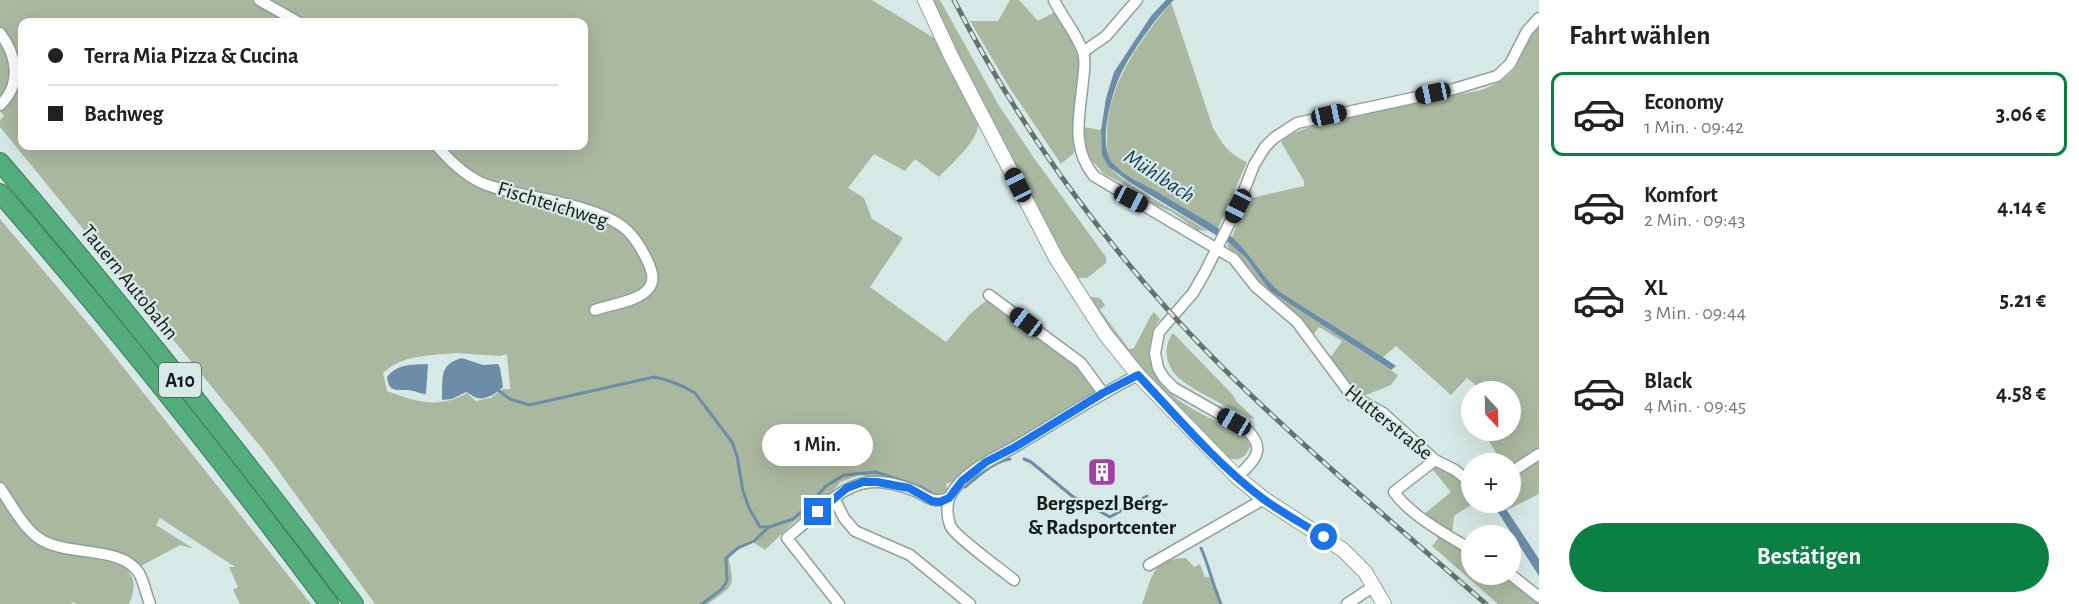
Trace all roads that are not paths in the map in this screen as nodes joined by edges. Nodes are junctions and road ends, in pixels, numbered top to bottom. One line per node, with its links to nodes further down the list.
1 (259, 0): 5 (street)
2 (925, 0): 16 (main road)
3 (1054, 0): 8 (street)
4 (1137, 0): 8 (street)
5 (291, 18)
6 (1539, 18): 13 (street)
7 (0, 33): 9 (street)
8 (1083, 52): 13 (street, Hutterstraße)
9 (0, 105)
10 (441, 150): 15 (street, Fischteichweg)
11 (0, 162): 35 (highway, Tauern Autobahn / A10)
12 (0, 193): 34 (highway, Tauern Autobahn / A10)
13 (1219, 244): 19 (street, Hutterstraße); 22 (street)
14 (989, 295): 17 (street)
15 (595, 310)
16 (1138, 375): 17 (street); 22 (main road)
17 (1103, 393): 25 (street)
18 (1539, 454): 20 (street)
19 (1435, 460): 21 (street, Hutterstraße); 27 (street)
20 (1521, 466)
21 (1461, 475)
22 (1237, 477): 26 (main road)
23 (0, 488): 33 (street)
24 (834, 498): 25 (street); 36 (street); 37 (street)
25 (949, 498): 29 (street)
26 (1264, 499): 28 (street); 31 (main road)
27 (1461, 543)
28 (1149, 565)
29 (1014, 580)
30 (1521, 583): 32 (street)
31 (1374, 585): 38 (street); 39 (main road)
32 (1539, 597)
33 (150, 604)
34 (329, 604)
35 (354, 604)
36 (839, 604)
37 (970, 604)
38 (1347, 604)
39 (1384, 604)

